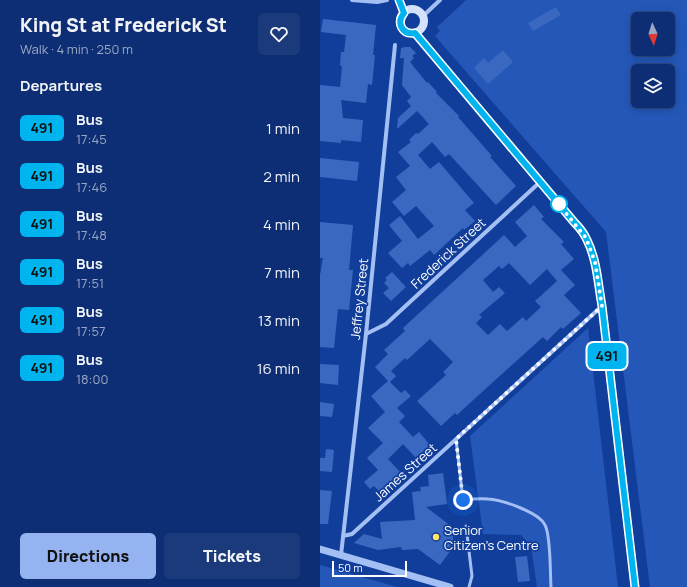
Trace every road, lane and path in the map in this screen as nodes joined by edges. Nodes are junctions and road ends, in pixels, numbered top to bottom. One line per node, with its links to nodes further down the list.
1 (352, 0): 2 (street)
2 (387, 0)
3 (399, 0): 5 (main road)
4 (440, 0): 6 (street)
5 (404, 13): 6 (main road); 7 (main road)
6 (423, 16): 7 (main road)
7 (415, 33): 9 (main road)
8 (395, 45): 11 (street, Jeffrey Street)
9 (540, 181): 10 (main road); 11 (street, Frederick Street)
10 (602, 306): 12 (street, James Street); 18 (main road)
11 (366, 334): 14 (street, Jeffrey Street)
12 (456, 439): 14 (street, James Street); 21 (lane)
13 (466, 526): 20 (lane)
14 (343, 536): 16 (street, Jeffrey Street)
15 (320, 549): 16 (street)
16 (341, 556): 17 (street)
17 (428, 584): 19 (street)
18 (634, 584)
19 (450, 587)
20 (469, 587)
21 (551, 587)

